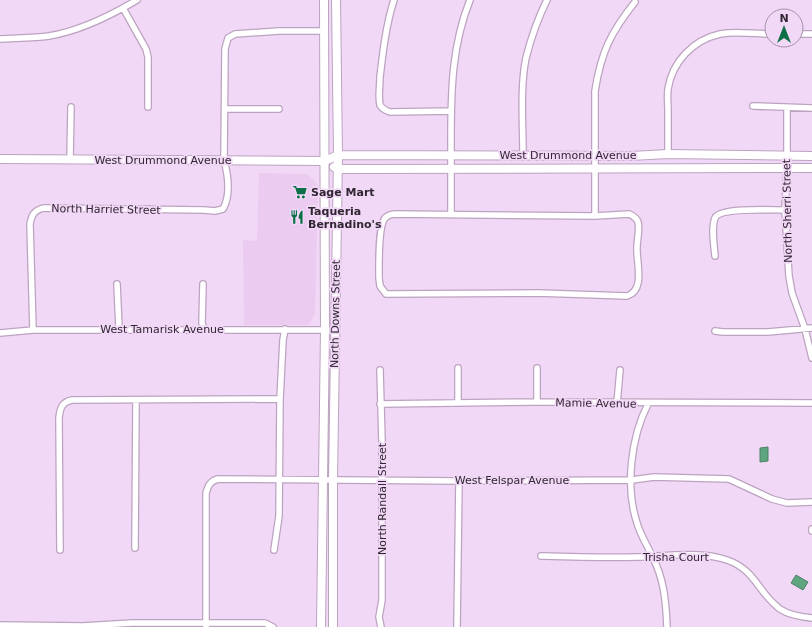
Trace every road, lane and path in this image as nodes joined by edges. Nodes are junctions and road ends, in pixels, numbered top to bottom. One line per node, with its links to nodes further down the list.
1 (137, 0): 8 (street)
2 (324, 0): 9 (main road, North Downs Street)
3 (336, 0): 21 (main road, North Downs Street)
4 (394, 0): 19 (street)
5 (470, 0): 19 (street)
6 (547, 0): 23 (street)
7 (635, 2): 24 (street)
8 (123, 8): 11 (street); 14 (street)
9 (324, 31): 17 (street); 30 (main road, North Downs Street)
10 (764, 34): 20 (street)
11 (0, 39)
12 (753, 106): 15 (street)
13 (71, 107): 28 (street)
14 (148, 107)
15 (787, 108): 16 (street); 25 (street, North Sherri Street)
16 (812, 108)
17 (225, 109): 18 (street); 29 (street)
18 (278, 109)
19 (452, 112): 22 (street)
20 (668, 154): 24 (main road, West Drummond Avenue); 25 (main road, West Drummond Avenue)
21 (338, 155): 22 (main road, West Drummond Avenue); 30 (main road, West Drummond Avenue); 35 (main road, North Downs Street)
22 (452, 155): 23 (main road, West Drummond Avenue); 31 (street)
23 (523, 155): 24 (main road, West Drummond Avenue)
24 (595, 156): 32 (street)
25 (787, 156): 26 (main road, West Drummond Avenue); 33 (street, North Sherri Street)
26 (812, 156)
27 (0, 159): 28 (main road, West Drummond Avenue)
28 (70, 159): 29 (main road, West Drummond Avenue)
29 (224, 160): 30 (main road, West Drummond Avenue); 47 (street, North Harriet Street)
30 (325, 161): 35 (main road); 48 (main road, North Downs Street)
31 (451, 168): 32 (main road, West Drummond Avenue); 35 (main road, West Drummond Avenue); 37 (street)
32 (594, 168): 33 (main road, West Drummond Avenue); 38 (street)
33 (787, 168): 34 (main road); 36 (street, North Sherri Street)
34 (812, 168)
35 (337, 169): 66 (main road, North Downs Street)
36 (785, 210): 39 (street); 46 (street, North Sherri Street)
37 (451, 214): 38 (street); 38 (street)
38 (595, 216)
39 (715, 256)
40 (117, 284): 43 (street)
41 (203, 284): 44 (street)
42 (812, 328): 46 (street)
43 (119, 329): 44 (street, West Tamarisk Avenue); 47 (street, West Tamarisk Avenue)
44 (204, 329): 45 (street, West Tamarisk Avenue)
45 (285, 329): 48 (street, West Tamarisk Avenue); 56 (street)
46 (805, 329): 49 (street); 51 (street, North Sherri Street)
47 (33, 330): 50 (street, West Tamarisk Avenue)
48 (325, 330): 65 (main road, North Downs Street)
49 (715, 331)
50 (0, 333)
51 (812, 358)
52 (458, 368): 58 (street)
53 (537, 368): 59 (street)
54 (380, 370): 61 (street, North Randall Street)
55 (620, 370): 60 (street)
56 (280, 399): 57 (street); 64 (street)
57 (136, 400): 71 (street); 72 (street)
58 (458, 402): 59 (street, Mamie Avenue); 61 (street, Mamie Avenue)
59 (537, 402): 60 (street, Mamie Avenue)
60 (617, 403): 62 (street, Mamie Avenue)
61 (380, 404): 67 (street, North Randall Street)
62 (648, 404): 63 (street, Mamie Avenue); 68 (street)
63 (812, 404)
64 (280, 479): 65 (street, West Felspar Avenue); 73 (street); 78 (street, West Felspar Avenue)
65 (323, 480): 66 (street, West Felspar Avenue); 81 (main road, North Downs Street)
66 (333, 480): 67 (street, West Felspar Avenue); 82 (main road, North Downs Street)
67 (381, 480): 69 (street, West Felspar Avenue); 83 (street, North Randall Street)
68 (632, 480): 69 (street, West Felspar Avenue); 70 (street, West Felspar Avenue); 75 (street)
69 (459, 481): 84 (street)
70 (812, 502)
71 (135, 548)
72 (60, 550)
73 (274, 550)
74 (541, 556): 75 (street, Trisha Court)
75 (653, 557): 76 (street, Trisha Court); 85 (street)
76 (812, 618)
77 (132, 625): 78 (street); 79 (street)
78 (206, 625): 80 (street)
79 (0, 626)
80 (273, 627)
81 (321, 627)
82 (333, 627)
83 (381, 627)
84 (457, 627)
85 (667, 627)

